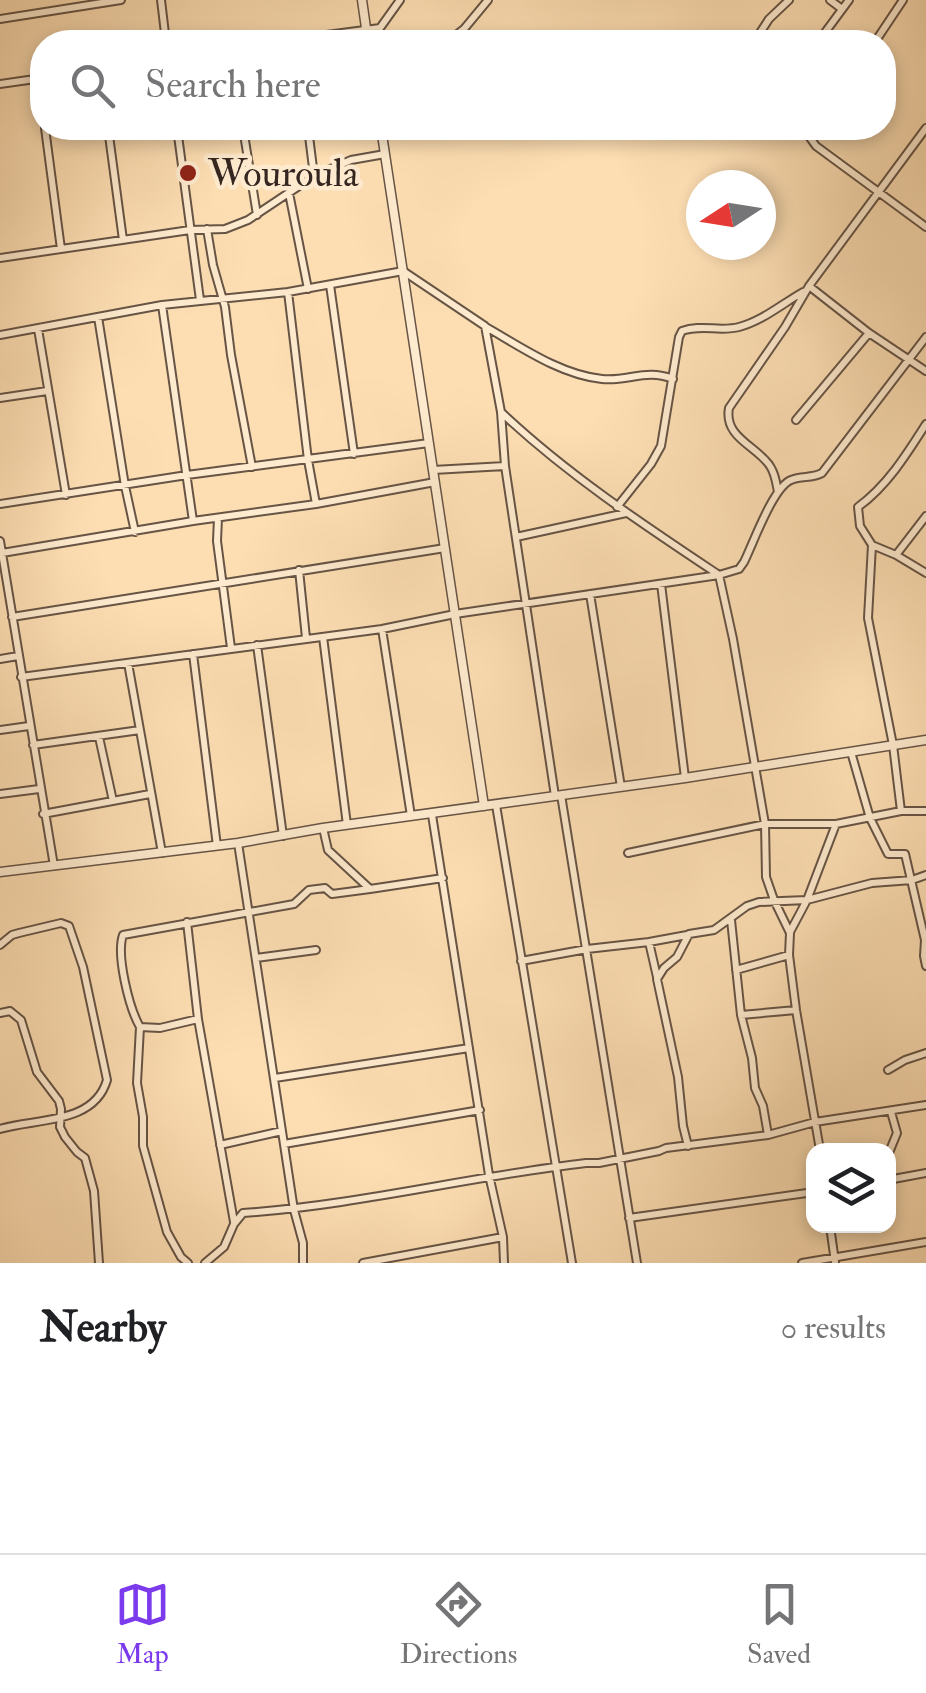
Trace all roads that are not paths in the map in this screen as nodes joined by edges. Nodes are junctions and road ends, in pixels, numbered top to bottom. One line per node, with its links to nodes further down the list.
1 (122, 0): 11 (street)
2 (161, 0): 12 (street)
3 (362, 0): 13 (street)
4 (400, 0): 13 (street)
5 (488, 0): 14 (street)
6 (789, 0): 15 (street)
7 (830, 0): 10 (street)
8 (849, 0): 10 (street)
9 (903, 0): 17 (street)
10 (842, 9): 16 (street)
11 (0, 18)
12 (165, 30)
13 (366, 30)
14 (463, 30)
15 (762, 30)
16 (827, 30)
17 (884, 30)
18 (30, 80): 19 (street)
19 (0, 84)
20 (926, 128): 31 (street)
21 (47, 140): 37 (street)
22 (110, 140): 36 (street)
23 (179, 140): 35 (street)
24 (244, 140): 32 (street)
25 (310, 140): 29 (street)
26 (383, 140): 28 (street)
27 (813, 140): 31 (street)
28 (385, 154): 29 (street); 39 (street)
29 (314, 176): 30 (street)
30 (289, 192): 32 (street); 41 (street)
31 (880, 194): 33 (street); 42 (street)
32 (256, 214): 34 (street)
33 (926, 227)
34 (207, 229): 35 (street); 44 (street)
35 (190, 230): 36 (street); 45 (street)
36 (123, 240): 37 (street)
37 (61, 250): 38 (street)
38 (0, 258)
39 (403, 271): 40 (street); 48 (street); 61 (street)
40 (330, 286): 41 (street); 62 (street)
41 (308, 288): 43 (street)
42 (808, 288): 50 (street); 55 (street); 70 (street)
43 (288, 292): 44 (street); 63 (street)
44 (222, 298): 45 (street); 65 (street)
45 (200, 300): 46 (street)
46 (162, 305): 47 (street); 67 (street)
47 (98, 317): 49 (street); 69 (street)
48 (485, 326): 55 (street); 58 (street)
49 (38, 328): 51 (street); 56 (street)
50 (869, 333): 53 (street); 59 (street)
51 (0, 335)
52 (926, 337): 53 (street)
53 (910, 360): 54 (street); 70 (street)
54 (926, 371)
55 (673, 380): 74 (street)
56 (47, 391): 57 (street); 71 (street)
57 (0, 398)
58 (501, 412): 64 (street); 74 (street)
59 (796, 420)
60 (926, 424): 82 (street)
61 (429, 443): 62 (street); 66 (street)
62 (354, 454): 63 (street)
63 (308, 460): 65 (street); 73 (street)
64 (505, 466): 66 (street); 80 (street)
65 (252, 467): 67 (street)
66 (433, 470): 68 (street)
67 (187, 475): 69 (street); 78 (street)
68 (435, 482): 73 (street); 83 (street)
69 (125, 486): 71 (street); 79 (street)
70 (778, 492): 88 (street)
71 (66, 495): 72 (street)
72 (0, 504)
73 (316, 504): 77 (street)
74 (617, 507): 75 (street)
75 (626, 513): 80 (street); 88 (street)
76 (926, 516): 85 (street)
77 (218, 518): 78 (street); 89 (street)
78 (193, 520): 79 (street)
79 (135, 532): 84 (street)
80 (516, 537): 92 (street)
81 (0, 541): 84 (street)
82 (872, 545): 85 (street); 111 (street)
83 (445, 548): 86 (street); 93 (street)
84 (2, 553): 94 (street)
85 (896, 555): 87 (street)
86 (298, 570): 89 (street); 97 (street)
87 (926, 573)
88 (719, 575): 90 (street); 113 (street)
89 (224, 583): 94 (street); 99 (street)
90 (661, 584): 91 (street); 114 (street)
91 (590, 594): 92 (street); 115 (street)
92 (526, 604): 93 (street); 119 (street)
93 (455, 614): 95 (street); 122 (street)
94 (12, 617): 101 (street)
95 (382, 628): 96 (street); 127 (street)
96 (323, 636): 97 (street); 131 (street)
97 (306, 639): 98 (street)
98 (257, 646): 99 (street); 133 (street)
99 (231, 648): 100 (street)
100 (193, 654): 103 (street); 135 (street)
101 (18, 656): 102 (street); 104 (street)
102 (0, 659)
103 (128, 663): 104 (street); 107 (street)
104 (21, 677): 105 (street)
105 (29, 726): 106 (street); 110 (street)
106 (0, 730)
107 (140, 730): 108 (street); 118 (street)
108 (100, 737): 110 (street); 120 (street)
109 (926, 740): 111 (street)
110 (33, 745): 116 (street)
111 (893, 745): 112 (street); 123 (street)
112 (852, 752): 113 (street); 128 (street)
113 (754, 767): 114 (street); 129 (street)
114 (685, 778): 115 (street)
115 (621, 787): 119 (street)
116 (39, 789): 117 (street); 125 (street)
117 (0, 794)
118 (151, 794): 120 (street); 136 (street)
119 (558, 796): 121 (street); 153 (street)
120 (113, 801): 125 (street)
121 (496, 804): 122 (street); 158 (street)
122 (484, 806): 126 (street)
123 (901, 811): 124 (street); 128 (street)
124 (926, 811)
125 (44, 814): 138 (street)
126 (432, 814): 127 (street); 141 (street)
127 (411, 817): 131 (street)
128 (870, 818): 130 (street); 142 (street)
129 (765, 824): 130 (street); 137 (street); 144 (street)
130 (836, 824): 145 (street)
131 (347, 825): 132 (street)
132 (323, 828): 133 (street); 143 (street)
133 (283, 836): 134 (street)
134 (238, 843): 135 (street); 146 (street)
135 (217, 846): 136 (street)
136 (162, 853): 138 (street)
137 (628, 853)
138 (54, 866): 139 (street)
139 (0, 872)
140 (926, 875): 142 (street)
141 (443, 878): 143 (street); 167 (street)
142 (912, 880): 145 (street); 156 (street)
143 (370, 890): 146 (street)
144 (774, 900): 145 (street); 147 (street); 149 (street)
145 (807, 900): 149 (street)
146 (249, 910): 148 (street); 157 (street)
147 (730, 919): 150 (street); 160 (street)
148 (187, 922): 165 (street); 166 (street)
149 (790, 933): 155 (street)
150 (689, 934): 151 (street); 161 (street)
151 (649, 942): 153 (street); 161 (street)
152 (0, 945): 174 (street)
153 (587, 948): 158 (street); 184 (street)
154 (316, 950): 157 (street)
155 (789, 954): 160 (street); 162 (street)
156 (925, 956): 159 (street)
157 (256, 958): 170 (street)
158 (521, 961): 185 (street)
159 (926, 966)
160 (736, 970): 164 (street)
161 (657, 979): 183 (street)
162 (796, 1010): 164 (street); 175 (street)
163 (0, 1013): 174 (street)
164 (741, 1015): 178 (street)
165 (198, 1018): 166 (street); 182 (street)
166 (140, 1026): 199 (street)
167 (468, 1048): 170 (street); 172 (street)
168 (926, 1053): 169 (street)
169 (888, 1070)
170 (274, 1078): 177 (street)
171 (926, 1105): 173 (street)
172 (480, 1110): 181 (street); 187 (street)
173 (891, 1112): 175 (street); 180 (street)
174 (60, 1118): 176 (street); 198 (street)
175 (815, 1122): 178 (street); 179 (street)
176 (0, 1128)
177 (282, 1131): 181 (street); 182 (street)
178 (768, 1135): 183 (street)
179 (819, 1143)
180 (893, 1143)
181 (284, 1144): 190 (street)
182 (220, 1145): 192 (street)
183 (688, 1146): 184 (street)
184 (619, 1159): 185 (street); 191 (street)
185 (555, 1167): 187 (street); 205 (street)
186 (926, 1173): 188 (street)
187 (489, 1176): 190 (street); 194 (street)
188 (896, 1179)
189 (806, 1193): 191 (street)
190 (294, 1210): 192 (street); 201 (street)
191 (629, 1218): 206 (street)
192 (234, 1224): 200 (street)
193 (831, 1233): 197 (street)
194 (502, 1237): 196 (street); 204 (street)
195 (926, 1242): 197 (street)
196 (430, 1251): 202 (street); 203 (street)
197 (835, 1261): 207 (street)
198 (99, 1263)
199 (188, 1263)
200 (205, 1263)
201 (303, 1263)
202 (362, 1263)
203 (431, 1263)
204 (504, 1263)
205 (572, 1263)
206 (637, 1263)
207 (802, 1263)

